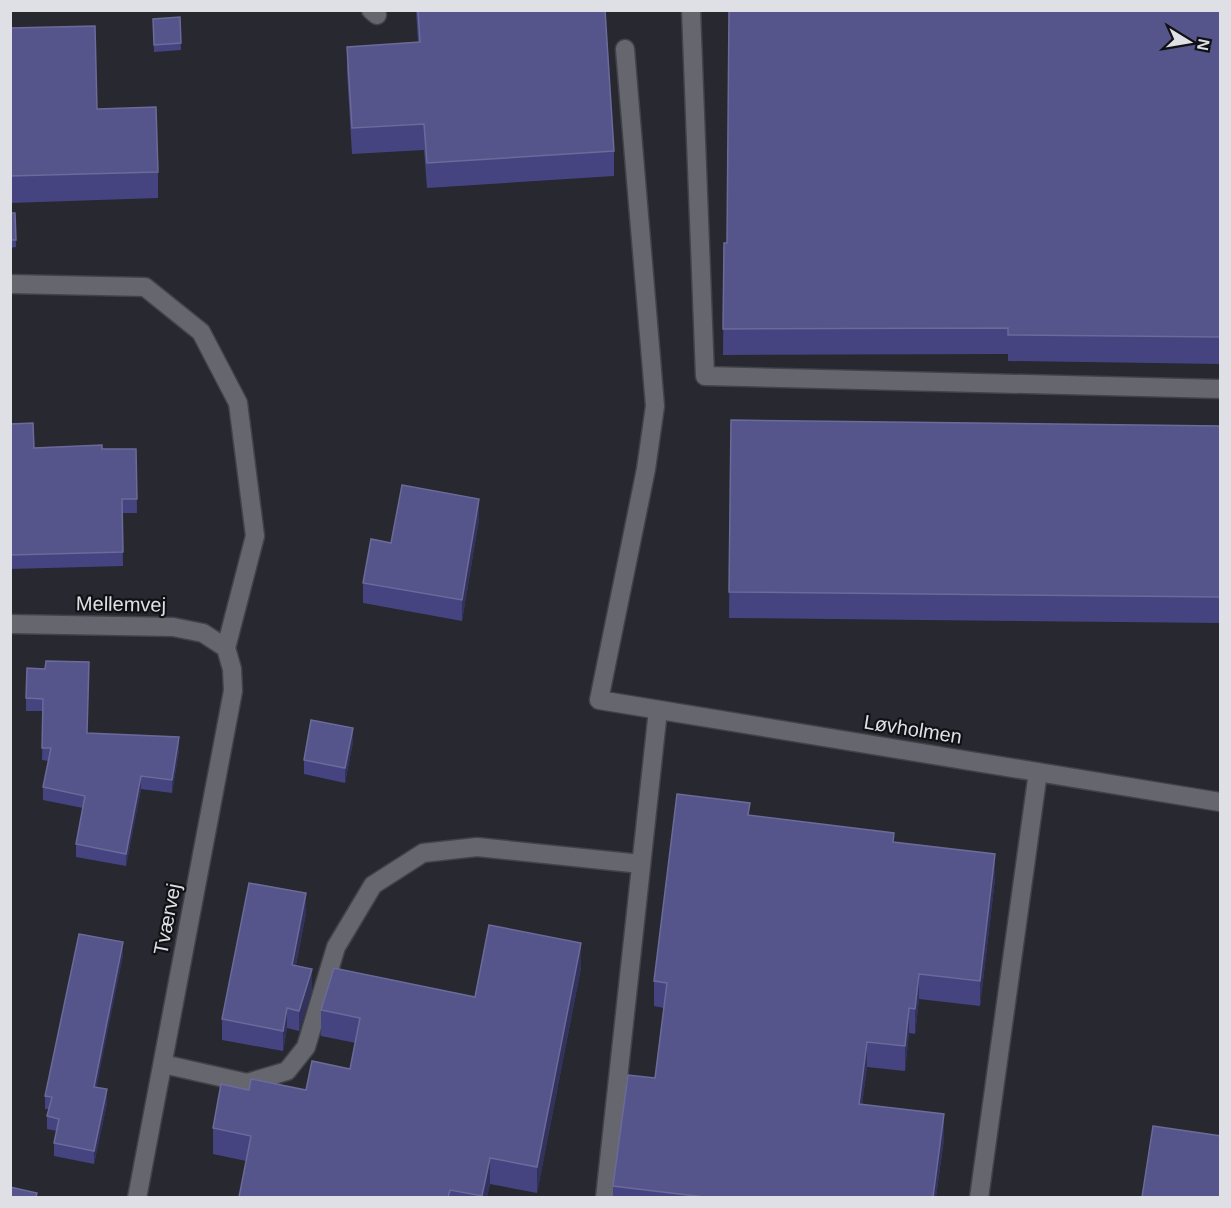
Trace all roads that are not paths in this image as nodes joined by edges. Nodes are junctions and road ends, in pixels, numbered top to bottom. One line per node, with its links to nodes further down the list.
1 (691, 10): 4 (street)
2 (625, 49): 7 (street, Løvholmen)
3 (10, 284): 6 (street)
4 (1221, 389)
5 (10, 624): 6 (street, Mellemvej)
6 (226, 648): 11 (street, Tværvej)
7 (658, 710): 8 (street, Løvholmen); 10 (street)
8 (1038, 772): 9 (street, Løvholmen); 14 (street)
9 (1221, 802)
10 (641, 864): 11 (street); 13 (street)
11 (162, 1064): 12 (street, Tværvej)
12 (137, 1197)
13 (605, 1197)
14 (979, 1197)

